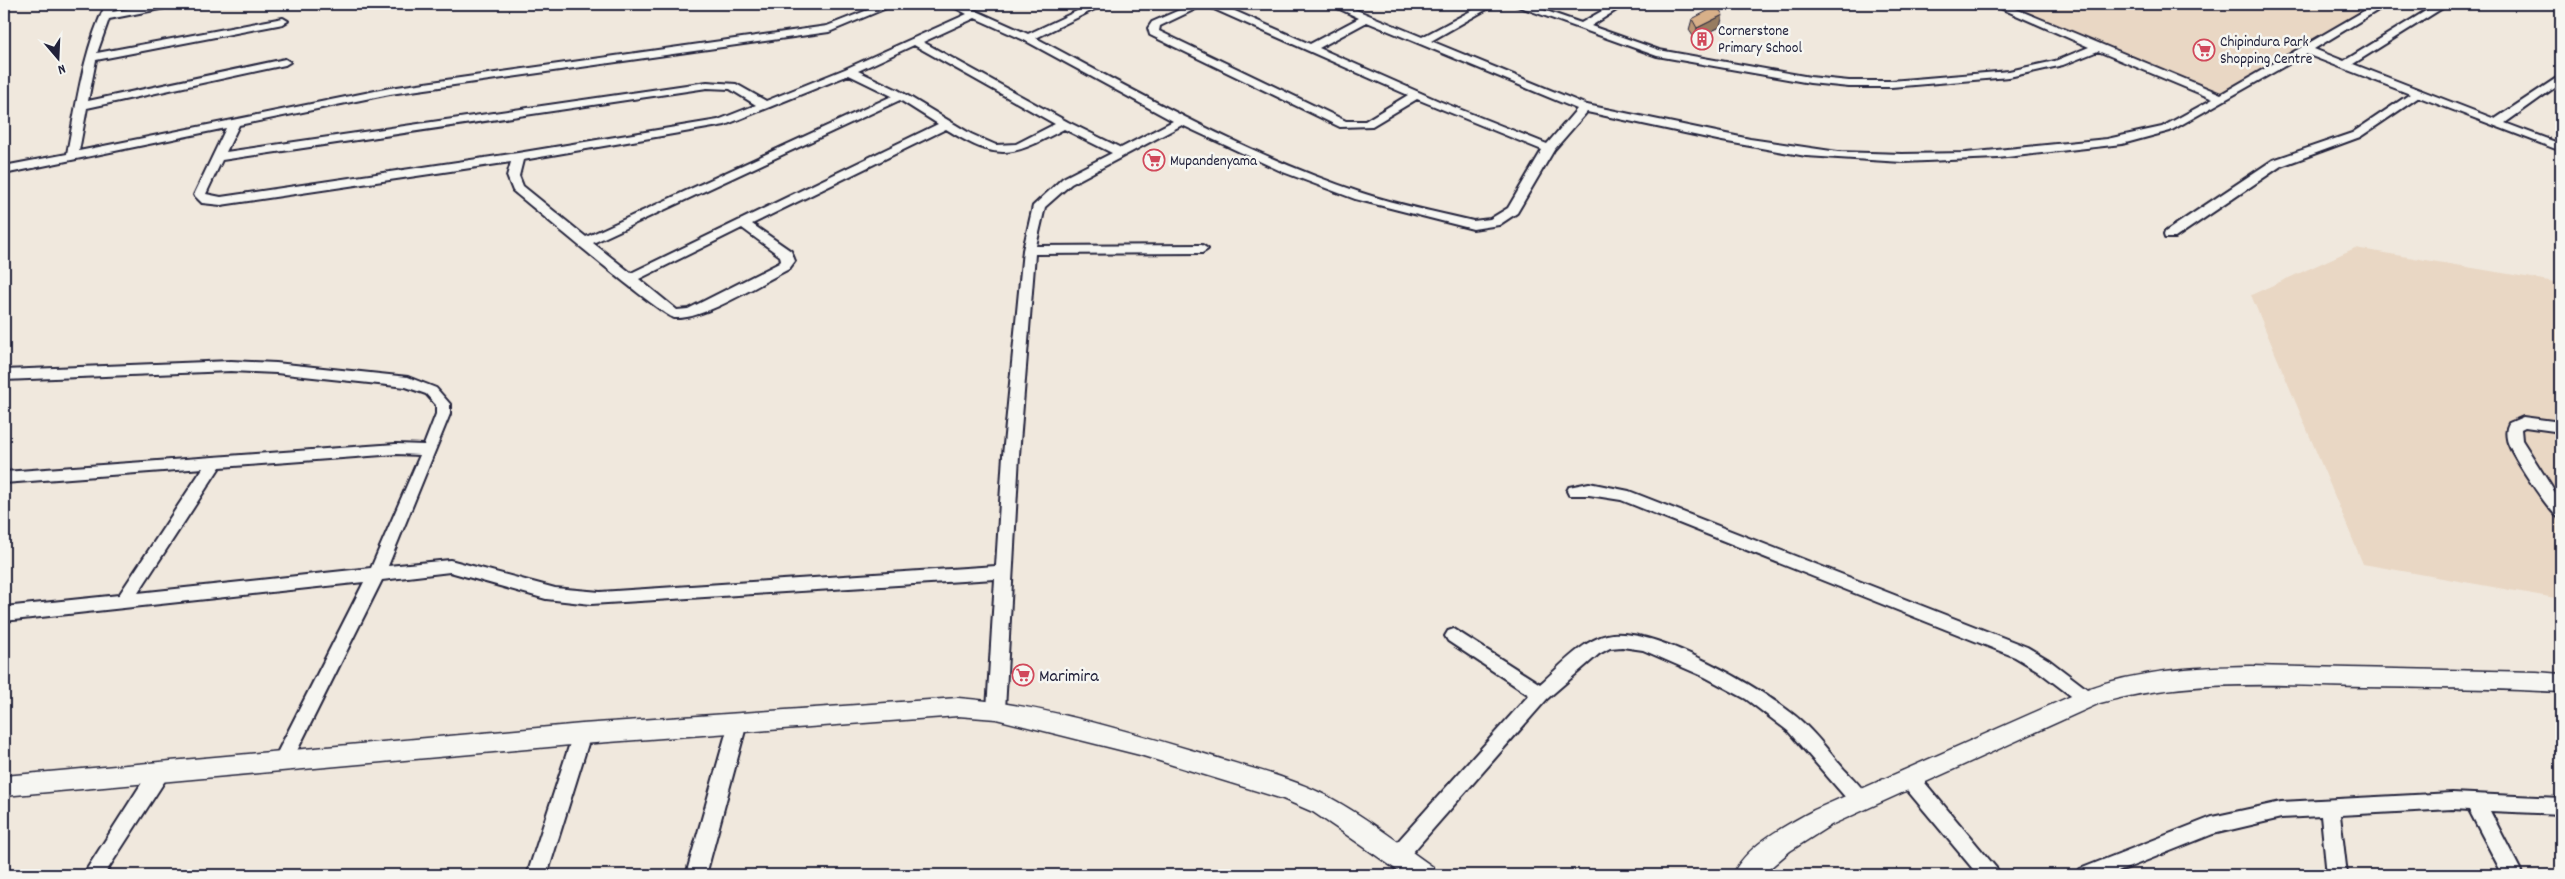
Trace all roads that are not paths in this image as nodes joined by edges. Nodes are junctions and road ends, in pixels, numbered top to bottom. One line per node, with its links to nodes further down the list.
1 (111, 4): 16 (street)
2 (170, 4): 16 (street)
3 (891, 4): 39 (street)
4 (952, 4): 15 (street)
5 (1100, 4): 20 (street)
6 (1201, 4): 32 (street)
7 (1210, 4): 24 (street)
8 (1334, 4): 17 (street)
9 (1491, 4): 22 (street)
10 (1517, 4): 19 (street)
11 (1621, 4): 19 (street)
12 (1996, 4): 23 (street)
13 (2444, 4): 28 (street)
14 (2378, 5): 25 (street)
15 (975, 14): 20 (street); 21 (street)
16 (104, 17): 26 (street)
17 (1368, 17): 22 (street); 24 (street)
18 (283, 21): 26 (street)
19 (1582, 28): 23 (street)
20 (1028, 38): 38 (street)
21 (914, 41): 29 (street); 42 (street)
22 (1423, 41): 37 (street)
23 (2098, 47): 34 (street)
24 (1310, 48): 32 (street)
25 (2306, 50): 28 (street); 34 (street)
26 (90, 58): 35 (street)
27 (285, 62): 35 (street)
28 (2346, 64): 31 (street)
29 (849, 71): 33 (street); 36 (street)
30 (2561, 78): 40 (street)
31 (2418, 92): 40 (street); 51 (street)
32 (1416, 95): 44 (street)
33 (900, 96): 41 (street); 52 (street)
34 (2222, 99): 37 (street)
35 (83, 105): 46 (street)
36 (765, 105): 47 (street); 48 (street)
37 (1584, 108): 44 (street)
38 (1182, 121): 44 (street); 45 (street)
39 (235, 122): 46 (street); 47 (street)
40 (2497, 123): 43 (street)
41 (947, 124): 42 (street); 50 (street)
42 (1064, 124): 45 (street)
43 (2561, 148)
44 (1549, 149)
45 (1122, 153): 54 (street)
46 (72, 156): 49 (street)
47 (218, 157): 48 (street)
48 (518, 157): 52 (street)
49 (4, 170)
50 (743, 223): 55 (street); 55 (street)
51 (2170, 235)
52 (583, 242): 55 (street)
53 (1202, 249): 54 (street)
54 (1029, 250): 63 (street)
55 (628, 279)
56 (4, 374): 58 (street)
57 (2561, 427): 62 (street)
58 (430, 450): 59 (street); 64 (street)
59 (215, 462): 60 (street); 65 (street)
60 (4, 477)
61 (1575, 491): 70 (street)
62 (2561, 513)
63 (1003, 572): 64 (street); 71 (street)
64 (378, 573): 65 (street); 74 (street)
65 (125, 600): 66 (street)
66 (4, 614)
67 (1454, 636): 69 (street)
68 (2561, 683): 70 (street)
69 (1541, 694): 78 (street); 82 (street)
70 (2086, 697): 76 (street)
71 (996, 710): 72 (street); 82 (street)
72 (738, 723): 73 (street); 85 (street)
73 (582, 734): 74 (street); 84 (street)
74 (282, 761): 75 (street)
75 (159, 773): 77 (street); 83 (street)
76 (1909, 778): 78 (street); 88 (street)
77 (4, 786)
78 (1860, 800): 87 (street)
79 (2475, 802): 80 (street); 81 (street); 91 (street)
80 (2561, 806)
81 (2330, 807): 89 (street); 90 (street)
82 (1398, 856): 86 (street)
83 (93, 875)
84 (537, 875)
85 (696, 875)
86 (1424, 875)
87 (1745, 875)
88 (1990, 875)
89 (2087, 875)
90 (2337, 875)
91 (2513, 875)

